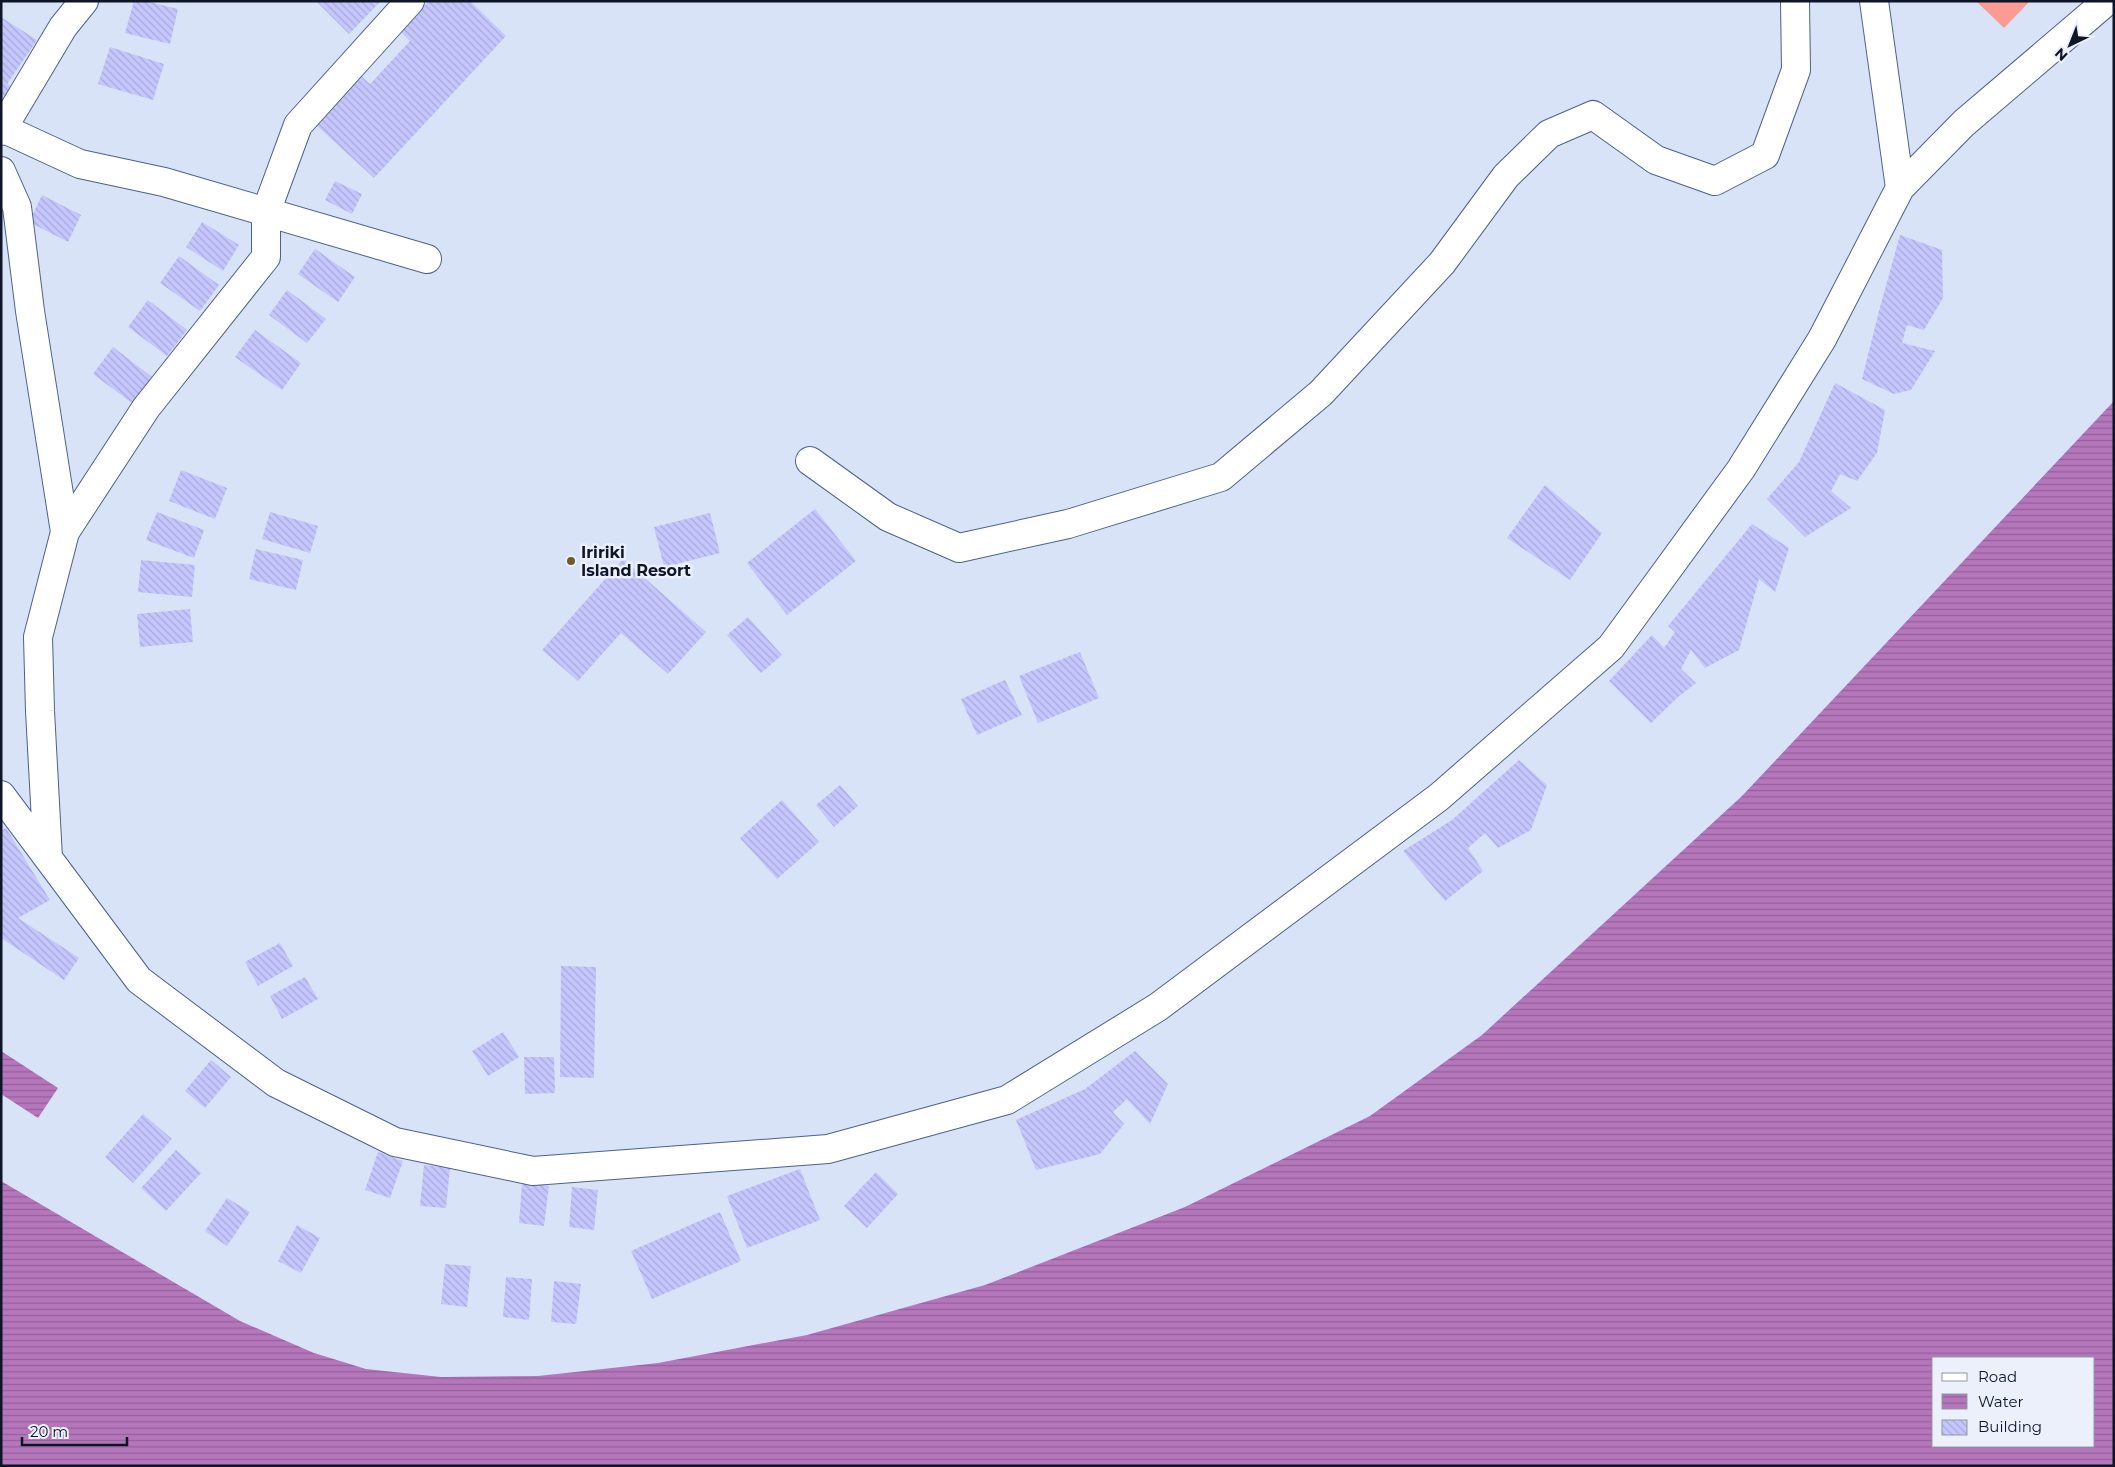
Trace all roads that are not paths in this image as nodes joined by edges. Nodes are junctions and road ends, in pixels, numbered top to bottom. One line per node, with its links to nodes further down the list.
1 (84, 1): 6 (street)
2 (410, 1): 9 (street)
3 (1795, 1): 11 (street)
4 (1874, 1): 8 (street)
5 (2107, 1): 8 (street)
6 (2, 130): 9 (street)
7 (1, 171): 12 (street)
8 (1900, 188): 14 (street)
9 (266, 212): 10 (street); 12 (street)
10 (427, 259)
11 (810, 461)
12 (65, 532): 14 (street)
13 (1, 795): 14 (street)
14 (48, 858)

